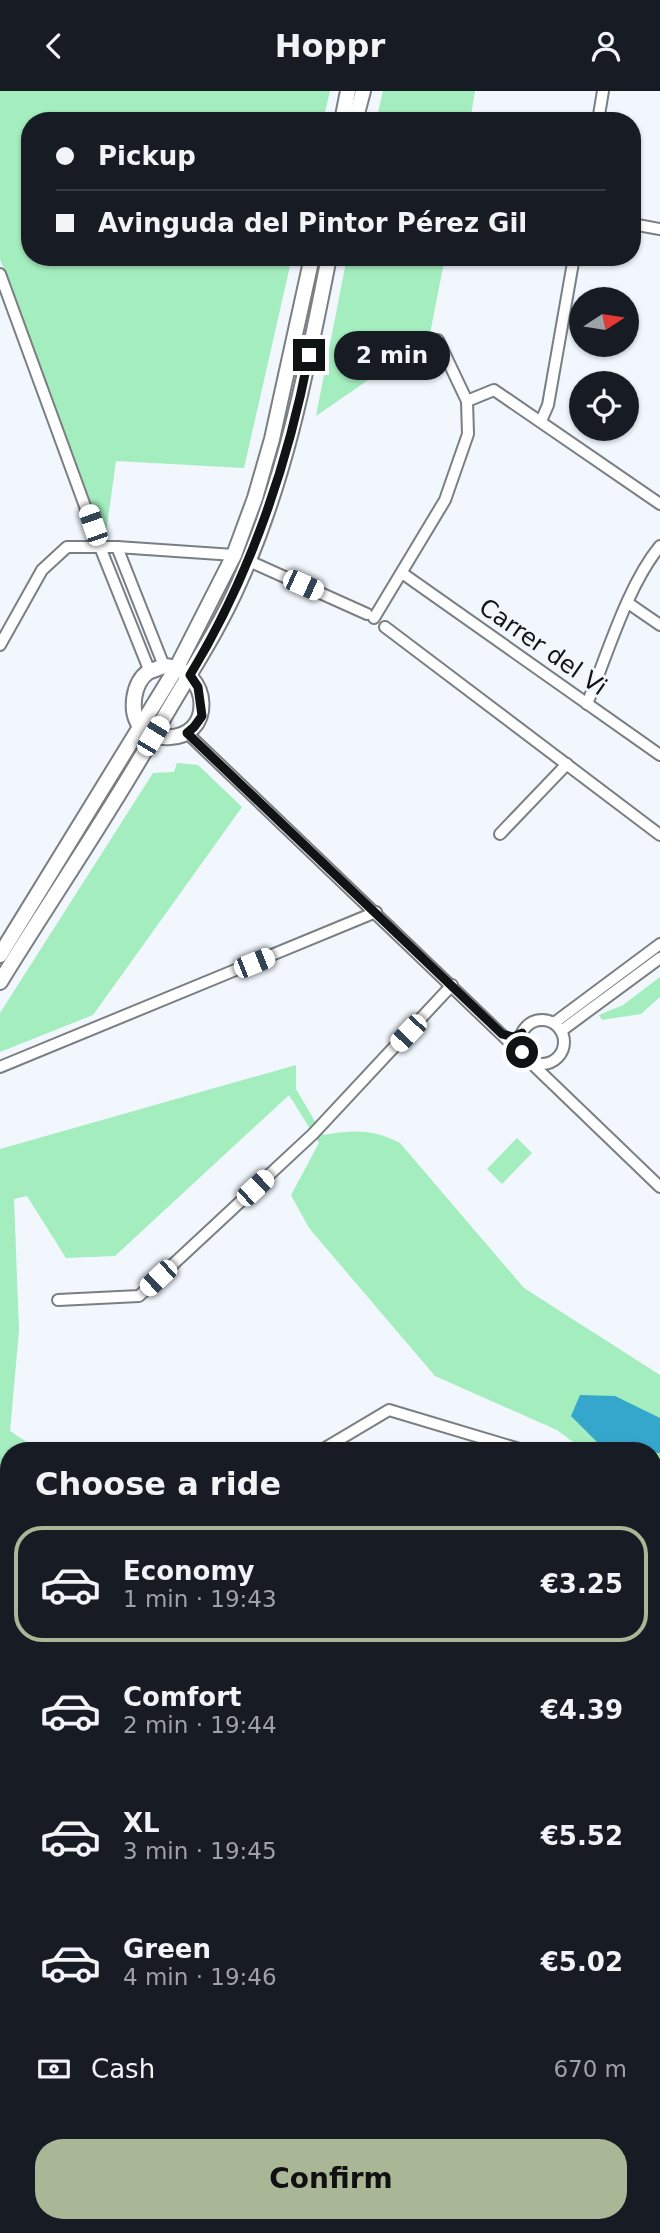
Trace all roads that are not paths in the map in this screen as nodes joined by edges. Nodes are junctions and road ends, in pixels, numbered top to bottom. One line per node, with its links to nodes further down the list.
1 (348, 91): 4 (main road)
2 (363, 91): 5 (main road)
3 (603, 91): 6 (street)
4 (344, 112)
5 (357, 112)
6 (600, 112)
7 (641, 226): 8 (street)
8 (660, 229)
9 (310, 266): 20 (main road)
10 (327, 266): 21 (main road)
11 (572, 266): 15 (street)
12 (0, 274): 18 (street)
13 (438, 340): 14 (street)
14 (467, 401): 15 (street); 22 (street)
15 (541, 421): 16 (street)
16 (660, 504)
17 (660, 546): 23 (street)
18 (100, 547): 19 (street); 26 (street); 27 (street)
19 (117, 547): 20 (street); 27 (street)
20 (234, 555): 27 (main road)
21 (248, 561): 22 (street); 28 (main road)
22 (402, 573): 29 (street, Carrer del Vi)
23 (628, 603): 24 (street); 29 (street)
24 (660, 625)
25 (385, 627): 33 (street)
26 (0, 645)
27 (163, 668): 28 (main road); 30 (main road); 30 (main road)
28 (190, 675): 30 (main road); 31 (main road)
29 (587, 704): 32 (street, Carrer del Vi)
30 (147, 732): 31 (main road); 38 (main road); 40 (main road)
31 (187, 733): 36 (street)
32 (660, 755)
33 (567, 764): 34 (street); 35 (street)
34 (500, 834)
35 (660, 835)
36 (376, 912): 41 (street); 47 (street)
37 (660, 944): 42 (street)
38 (0, 955)
39 (660, 958): 42 (street)
40 (0, 982)
41 (452, 985): 44 (street); 50 (street)
42 (557, 1027): 43 (street); 46 (street)
43 (522, 1033): 44 (street); 45 (street)
44 (505, 1036): 45 (street)
45 (526, 1057): 46 (street); 48 (street)
46 (555, 1061): 48 (street)
47 (0, 1067)
48 (549, 1080): 49 (street)
49 (660, 1187)
50 (58, 1300)
51 (336, 1442): 52 (street)
52 (495, 1442)

